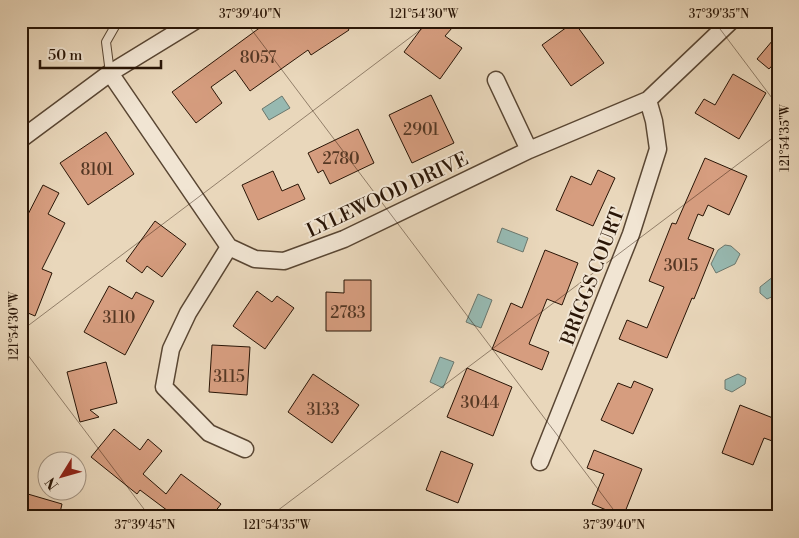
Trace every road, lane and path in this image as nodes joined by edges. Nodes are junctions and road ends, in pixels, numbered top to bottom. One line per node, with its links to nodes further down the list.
1 (118, 21): 4 (lane)
2 (195, 21): 4 (street)
3 (731, 21): 6 (street, LYLEWOOD DRIVE)
4 (110, 73): 7 (street); 9 (street, LYLEWOOD DRIVE)
5 (496, 80): 8 (street)
6 (648, 100): 8 (street, LYLEWOOD DRIVE); 11 (street, BRIGGS COURT)
7 (21, 139)
8 (529, 150): 9 (street, LYLEWOOD DRIVE)
9 (230, 247): 10 (street)
10 (245, 449)
11 (540, 462)

